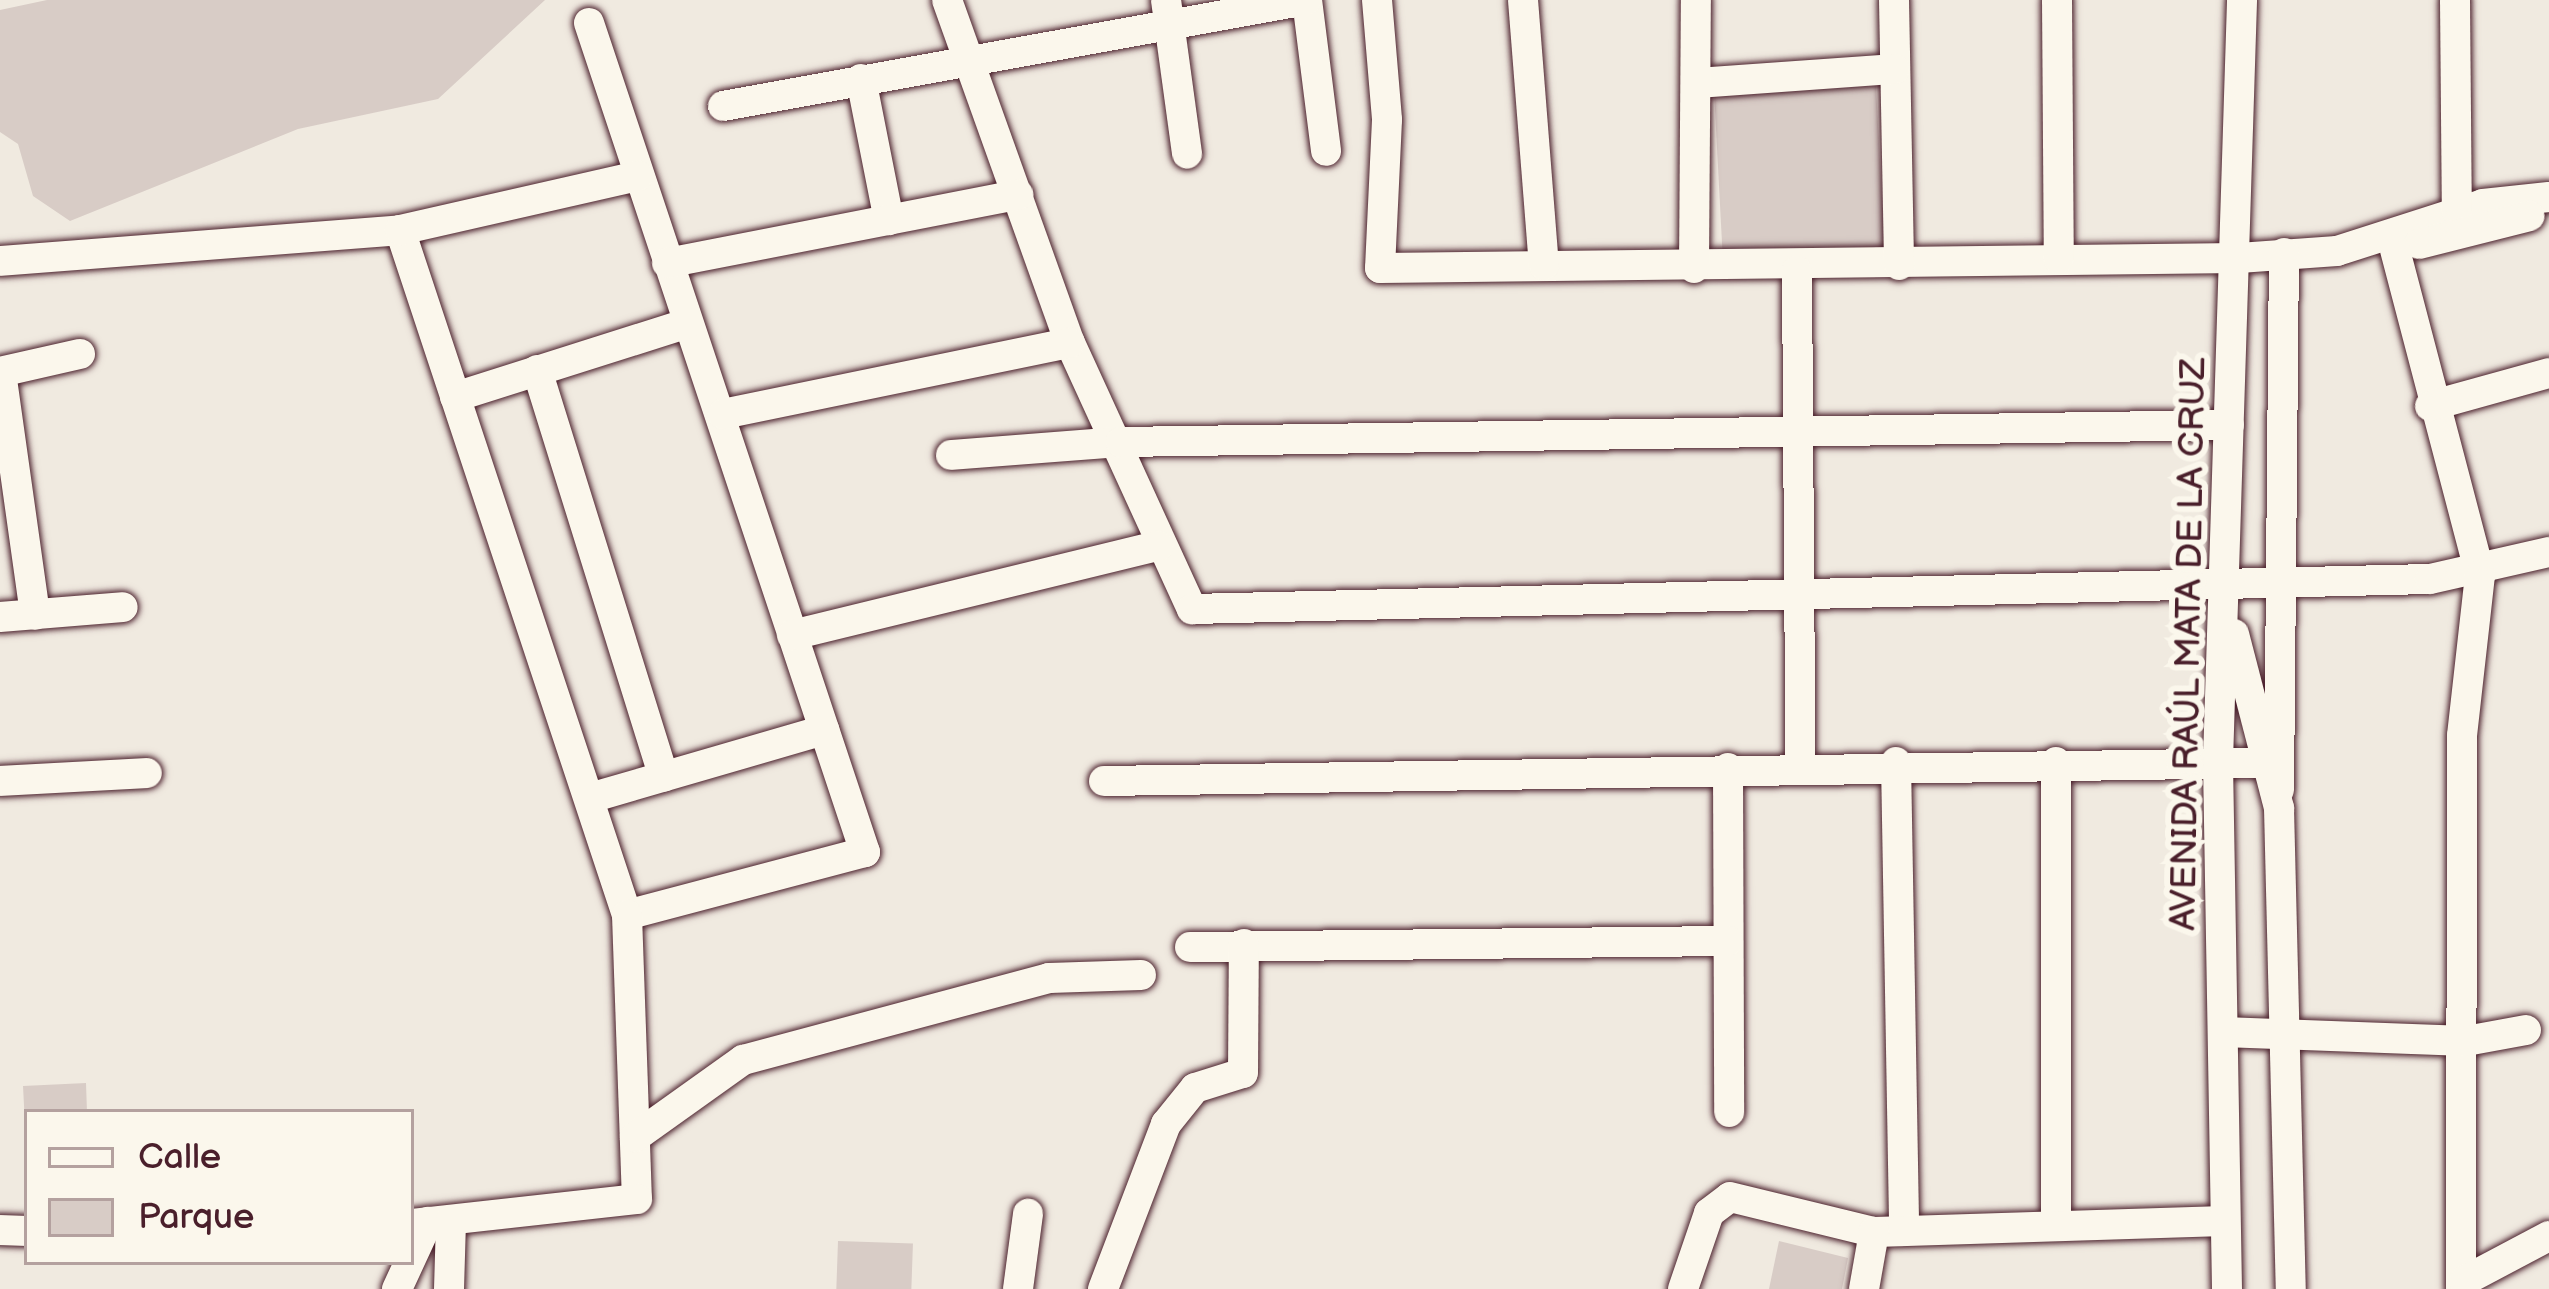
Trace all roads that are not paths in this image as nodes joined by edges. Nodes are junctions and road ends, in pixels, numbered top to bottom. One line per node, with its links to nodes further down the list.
1 (947, 0): 12 (street)
2 (1306, 0): 10 (street); 17 (street)
3 (1377, 0): 33 (street)
4 (1523, 0): 33 (street)
5 (1696, 0): 15 (street)
6 (1894, 0): 13 (street)
7 (2057, 0): 30 (street)
8 (2242, 0): 29 (street, AVENIDA RAÚL MATA DE LA CRUZ)
9 (2455, 0): 23 (street)
10 (1167, 12): 12 (street); 18 (street)
11 (590, 23): 19 (street)
12 (970, 58): 14 (street); 20 (street)
13 (1895, 69): 15 (street); 34 (street)
14 (860, 80): 16 (street); 24 (street)
15 (1698, 83): 35 (street)
16 (722, 106)
17 (1327, 151)
18 (1187, 154)
19 (638, 176): 25 (street); 32 (street)
20 (1018, 195): 24 (street); 38 (street)
21 (2549, 196): 23 (street)
22 (2549, 210): 26 (street)
23 (2457, 211): 27 (street)
24 (889, 220): 32 (street)
25 (400, 230): 31 (street); 43 (street)
26 (2395, 250): 27 (street); 44 (street)
27 (2337, 251): 28 (street)
28 (2284, 253): 29 (street); 53 (street)
29 (2239, 258): 30 (street); 46 (street, AVENIDA RAÚL MATA DE LA CRUZ)
30 (2060, 259): 34 (street)
31 (0, 261)
32 (667, 263): 37 (street)
33 (1544, 265): 35 (street)
34 (1899, 265): 36 (street)
35 (1694, 268): 36 (street)
36 (1797, 271): 47 (street)
37 (688, 323): 40 (street); 45 (street)
38 (1070, 343): 45 (street); 48 (street)
39 (80, 354): 41 (street)
40 (537, 370): 43 (street); 68 (street)
41 (0, 372): 57 (street)
42 (2549, 373): 44 (street)
43 (455, 397): 71 (street)
44 (2430, 406): 52 (street)
45 (723, 414): 59 (street)
46 (2230, 425): 47 (street); 54 (street, AVENIDA RAÚL MATA DE LA CRUZ)
47 (1798, 429): 48 (street); 55 (street)
48 (1120, 442): 49 (street); 50 (street)
49 (950, 455)
50 (1158, 546): 55 (street); 59 (street)
51 (2549, 552): 52 (street)
52 (2480, 575): 53 (street); 81 (street)
53 (2281, 580): 54 (street); 72 (street)
54 (2223, 581): 55 (street); 61 (street, AVENIDA RAÚL MATA DE LA CRUZ); 65 (street)
55 (1803, 597): 62 (street)
56 (124, 607): 57 (street)
57 (35, 615): 58 (street)
58 (0, 616)
59 (792, 634): 60 (street)
60 (824, 730): 68 (street); 73 (street)
61 (2218, 761): 64 (street); 65 (street); 79 (street, AVENIDA RAÚL MATA DE LA CRUZ)
62 (1799, 762): 63 (street); 66 (street)
63 (1896, 762): 64 (street); 88 (street)
64 (2056, 762): 87 (street)
65 (2260, 763): 72 (street)
66 (1728, 768): 70 (street); 74 (street)
67 (147, 773): 69 (street)
68 (664, 777): 71 (street)
69 (0, 781)
70 (1104, 781)
71 (590, 798): 73 (street)
72 (2278, 808): 80 (street)
73 (627, 915): 83 (street)
74 (1728, 940): 75 (street); 82 (street)
75 (1244, 944): 76 (street); 94 (street)
76 (1190, 947)
77 (1142, 975): 83 (street)
78 (2526, 1030): 81 (street)
79 (2223, 1032): 80 (street); 85 (street, AVENIDA RAÚL MATA DE LA CRUZ)
80 (2280, 1035): 81 (street); 98 (street)
81 (2466, 1041): 92 (street)
82 (1729, 1112)
83 (635, 1138): 86 (street)
84 (1028, 1214): 93 (street)
85 (2224, 1221): 87 (street); 97 (street, AVENIDA RAÚL MATA DE LA CRUZ)
86 (430, 1222): 90 (street); 91 (street)
87 (2056, 1223): 88 (street)
88 (1889, 1232): 95 (street); 96 (street)
89 (2549, 1236): 92 (street)
90 (414, 1254)
91 (452, 1283)
92 (2463, 1285)
93 (1018, 1289)
94 (1103, 1289)
95 (1683, 1289)
96 (1864, 1289)
97 (2227, 1289)
98 (2291, 1289)

